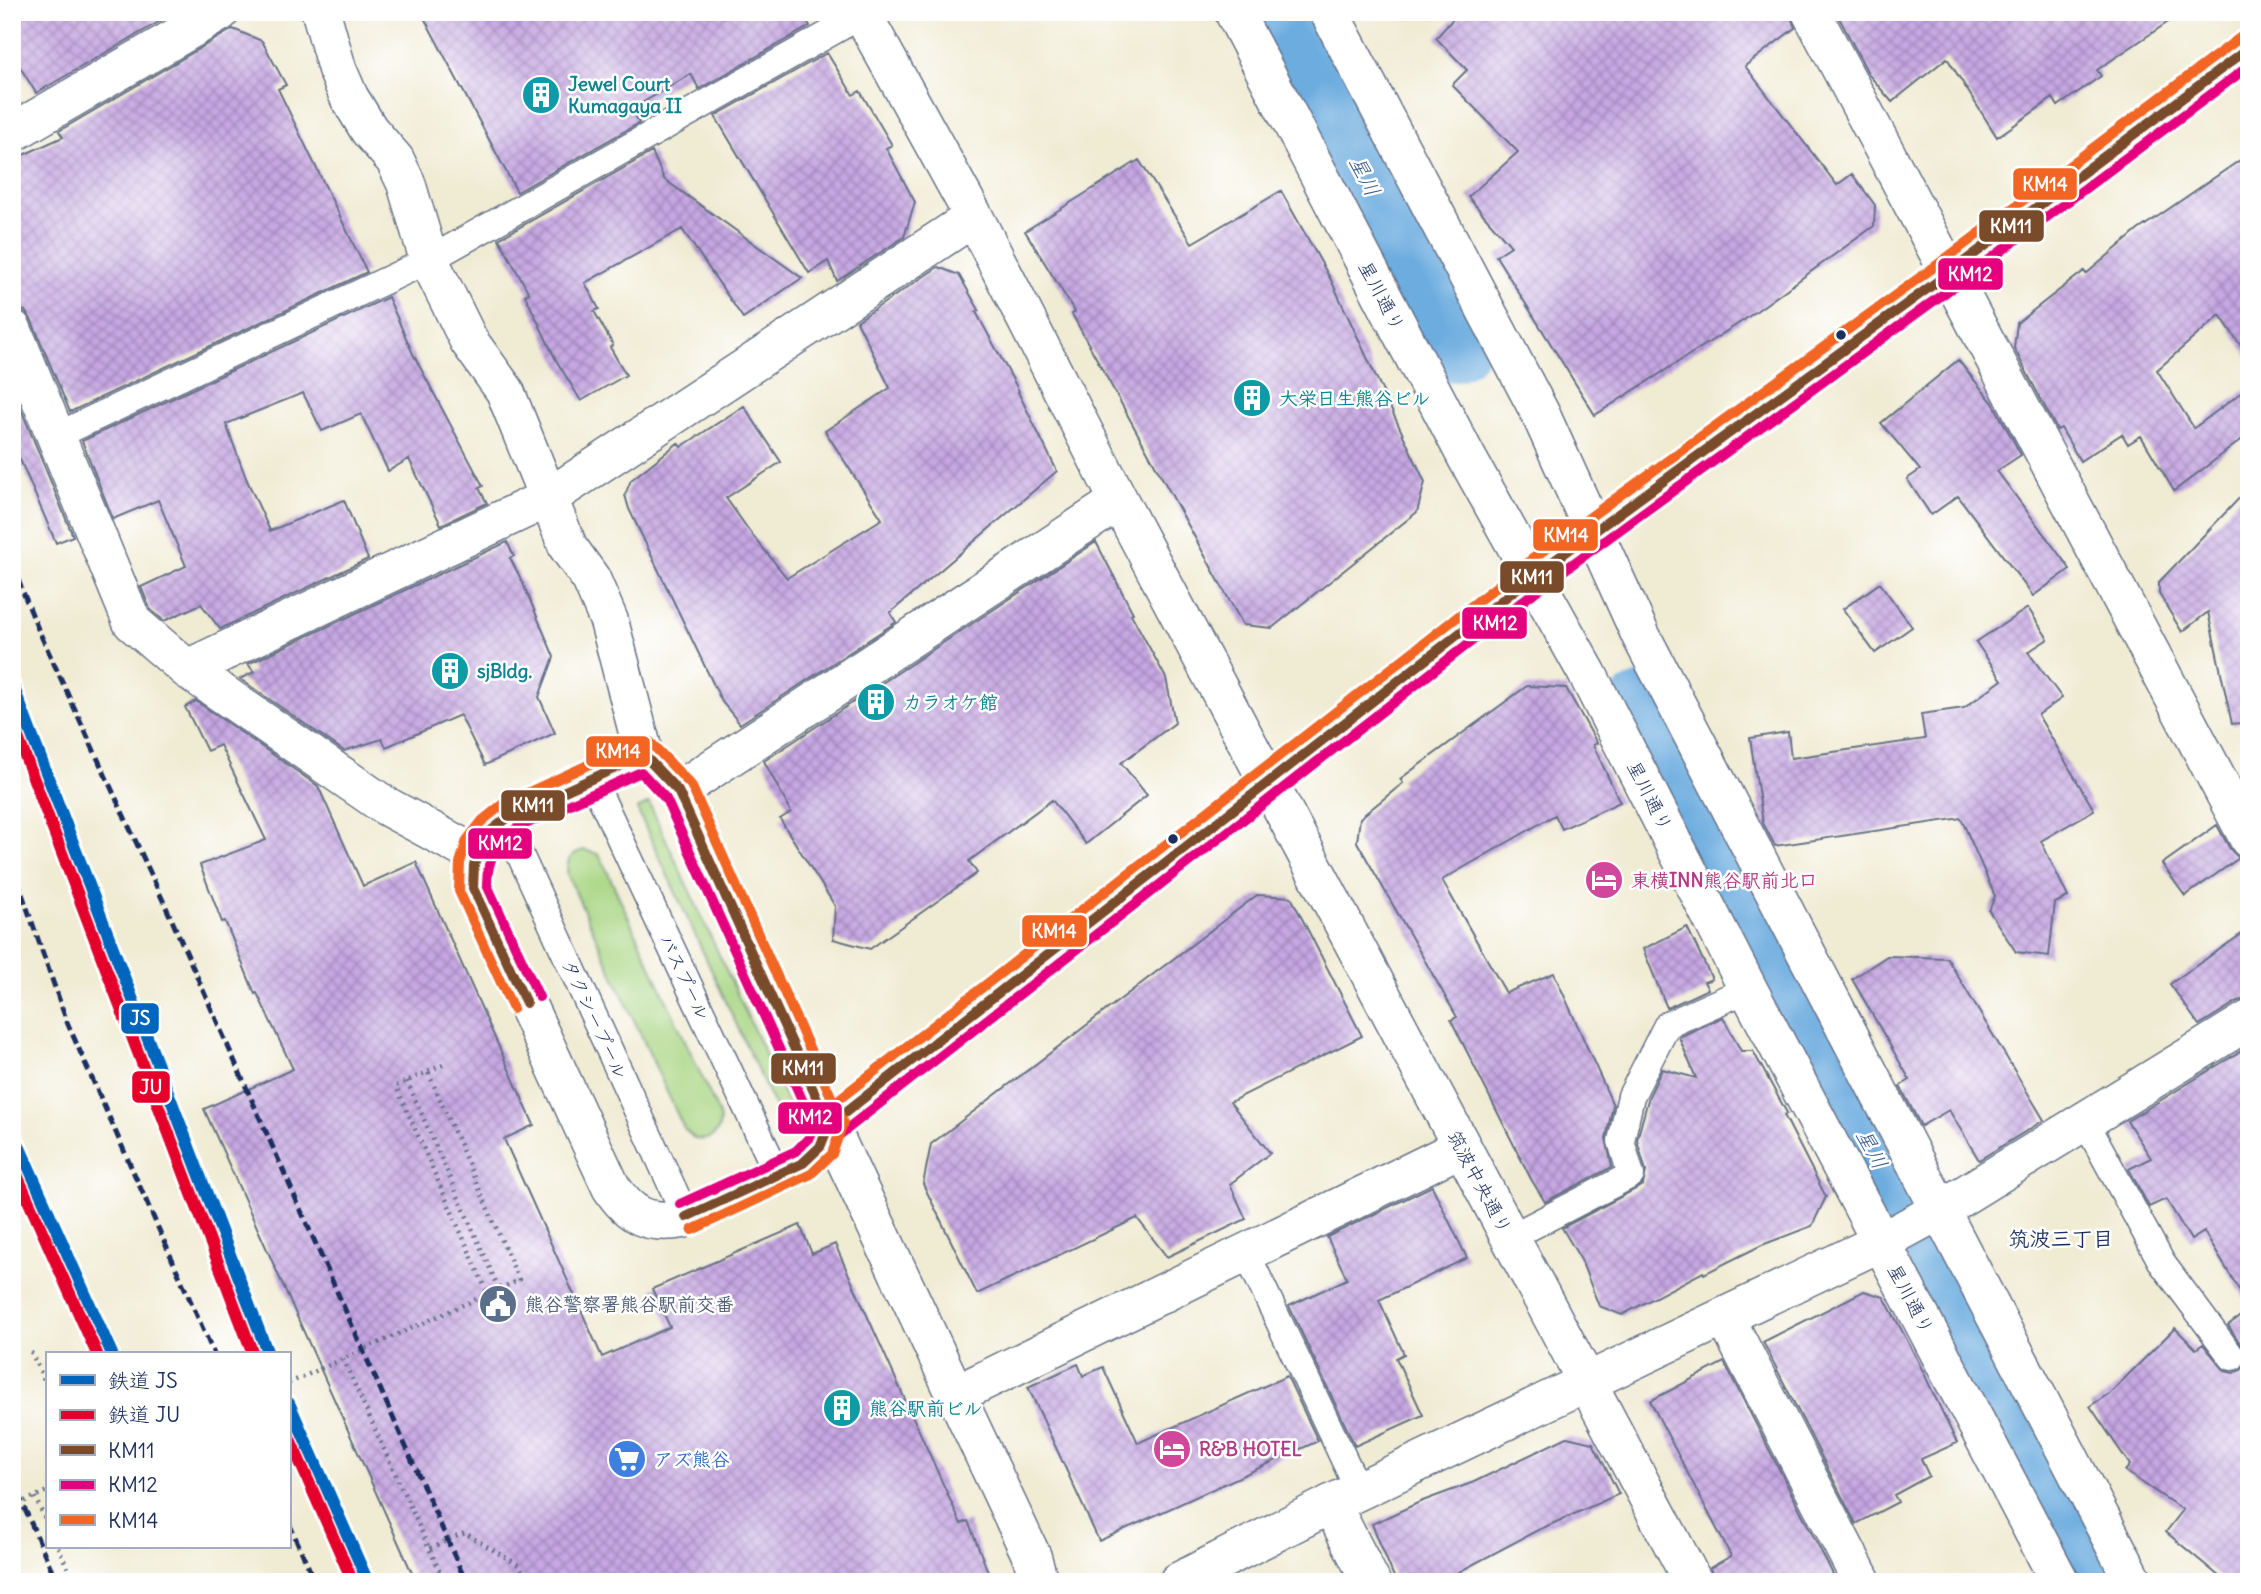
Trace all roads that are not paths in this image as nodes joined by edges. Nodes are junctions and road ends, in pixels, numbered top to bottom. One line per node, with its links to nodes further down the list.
1 (220, 12): 8 (street)
2 (321, 12): 10 (street)
3 (1234, 12): 17 (street, 星川通り)
4 (1329, 12): 16 (street)
5 (1811, 12): 11 (street)
6 (861, 14): 9 (street, 筑波中央通り); 10 (lane)
7 (2249, 48): 11 (street)
8 (13, 129)
9 (974, 217): 14 (street); 15 (street, 筑波中央通り)
10 (429, 260): 13 (lane); 14 (street)
11 (1949, 274): 16 (street); 24 (street)
12 (12, 328): 13 (street)
13 (56, 436): 18 (street)
14 (548, 498): 18 (street); 19 (street)
15 (1119, 502): 21 (street, 筑波中央通り); 22 (street)
16 (1594, 532): 17 (street); 32 (street)
17 (1533, 576): 21 (street); 26 (street, 星川通り)
18 (187, 669): 25 (street)
19 (644, 755): 20 (street); 22 (street)
20 (592, 779): 23 (street); 31 (lane, バスプール)
21 (1268, 782): 29 (street); 30 (street, 筑波中央通り)
22 (678, 791): 29 (street)
23 (504, 820): 25 (street); 33 (lane, タクシープール)
24 (2249, 839)
25 (476, 855): 33 (street)
26 (1748, 989): 34 (lane); 35 (street, 星川通り)
27 (2249, 1020): 28 (street)
28 (2085, 1121): 32 (street); 38 (lane)
29 (829, 1125): 31 (street); 40 (street)
30 (1462, 1147): 34 (street, 筑波中央通り); 36 (street)
31 (778, 1175): 33 (street)
32 (1940, 1210): 35 (street); 48 (street)
33 (686, 1217)
34 (1509, 1238): 39 (street, 筑波中央通り)
35 (1881, 1242): 37 (street); 47 (street, 星川通り)
36 (1246, 1252): 40 (street); 41 (lane)
37 (1725, 1318): 39 (street); 46 (street)
38 (2232, 1357)
39 (1588, 1384): 41 (street); 45 (street, 筑波中央通り)
40 (957, 1394): 42 (street)
41 (1345, 1498): 43 (street); 44 (street)
42 (1039, 1582)
43 (1178, 1582)
44 (1371, 1582)
45 (1693, 1582)
46 (1862, 1582)
47 (2060, 1582)
48 (2134, 1582)

